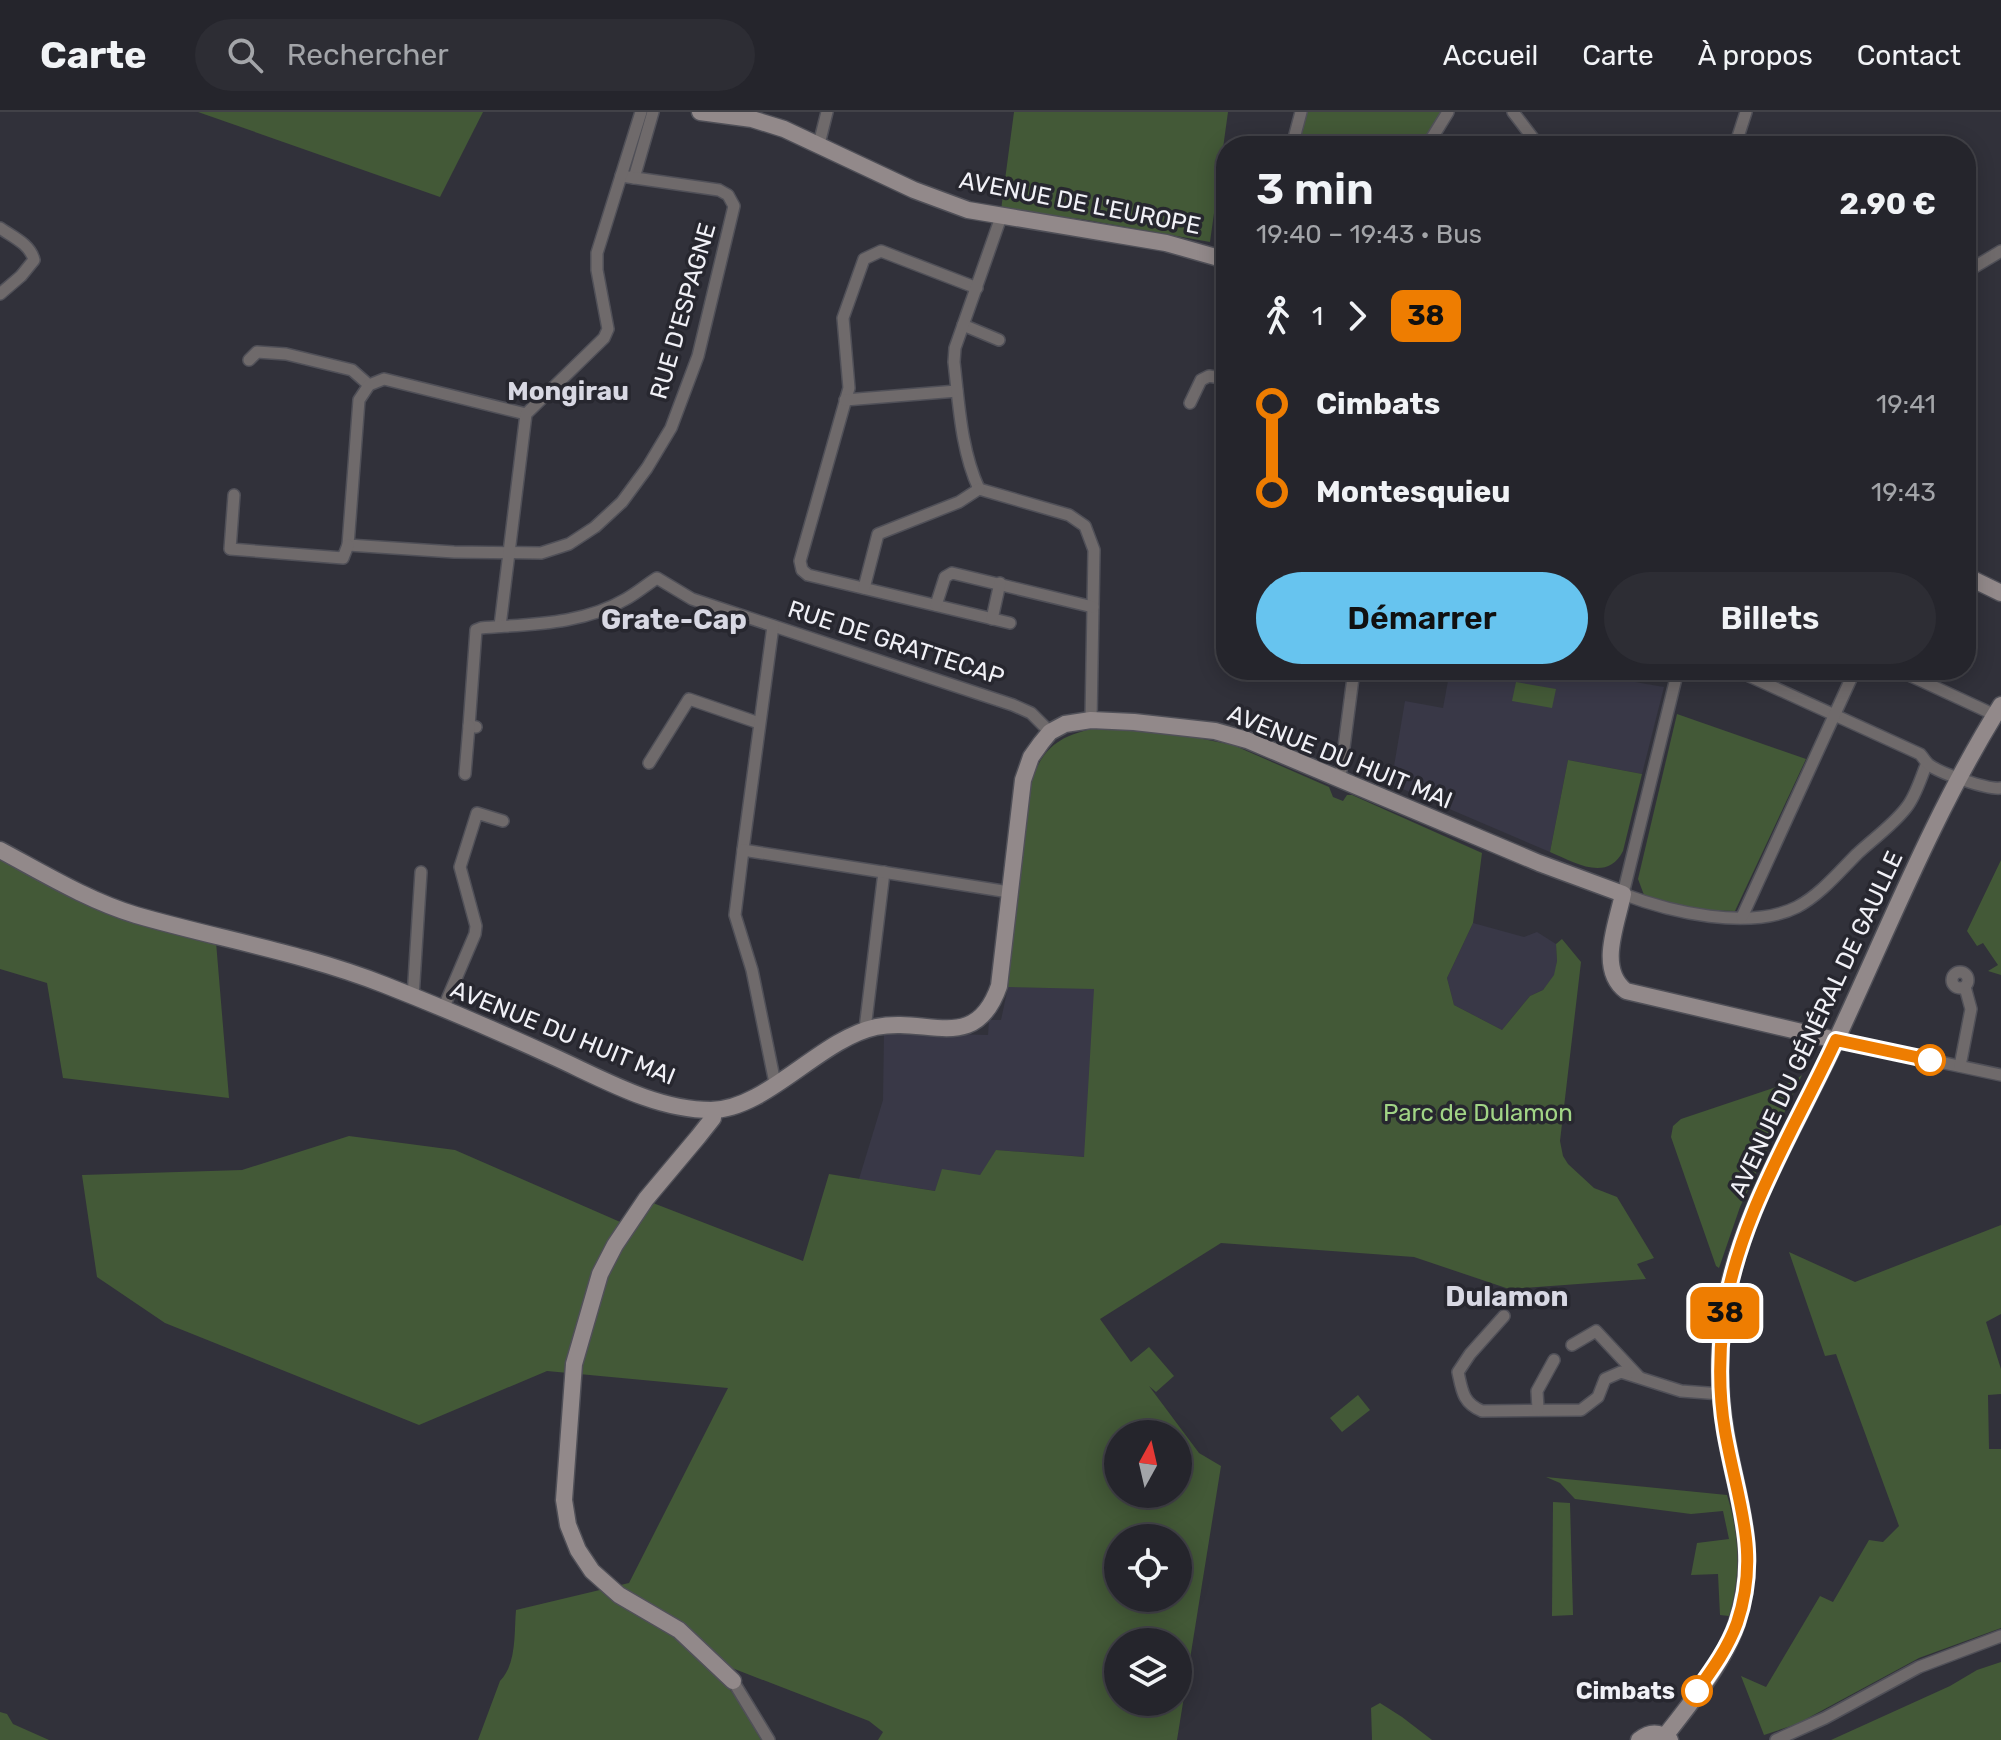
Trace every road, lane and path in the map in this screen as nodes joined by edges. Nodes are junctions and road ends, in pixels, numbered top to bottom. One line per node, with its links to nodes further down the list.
1 (641, 112): 15 (street)
2 (653, 112): 15 (street)
3 (700, 112): 9 (main road, AVENUE DE L'EUROPE)
4 (827, 112): 14 (street)
5 (1301, 112): 10 (street)
6 (1448, 112): 11 (street)
7 (1513, 112): 12 (street)
8 (1746, 112): 13 (street)
9 (733, 114): 14 (main road, AVENUE DE L'EUROPE)
10 (1297, 136)
11 (1433, 136)
12 (1531, 136)
13 (1738, 136)
14 (819, 144): 16 (main road, AVENUE DE L'EUROPE)
15 (628, 177): 31 (street); 35 (street, RUE D'ESPAGNE)
16 (1001, 217): 19 (main road, AVENUE DE L'EUROPE); 21 (street)
17 (0, 228): 22 (street)
18 (2001, 251): 20 (street)
19 (1216, 257)
20 (1976, 266)
21 (977, 288): 23 (street); 29 (street)
22 (0, 294)
23 (963, 325): 24 (street); 28 (street)
24 (999, 340)
25 (249, 360): 27 (street)
26 (1216, 377): 30 (street)
27 (369, 385): 31 (street); 34 (street)
28 (957, 391): 29 (street); 32 (street)
29 (845, 400): 38 (street)
30 (1190, 403)
31 (526, 414): 35 (street)
32 (979, 489): 38 (street); 41 (street)
33 (234, 495): 34 (street)
34 (348, 545): 35 (street)
35 (509, 552): 44 (street)
36 (1976, 581): 39 (main road)
37 (1000, 583): 40 (street); 41 (street); 42 (street)
38 (864, 588): 40 (street)
39 (2001, 593)
40 (936, 605): 42 (street)
41 (1093, 607): 53 (street)
42 (992, 619): 43 (street)
43 (1010, 623)
44 (500, 626): 45 (street, RUE DE GRATTECAP); 58 (street)
45 (773, 626): 54 (street); 55 (street, RUE DE GRATTECAP)
46 (1353, 680): 59 (street)
47 (1676, 680): 68 (street)
48 (1758, 680): 52 (street)
49 (1850, 680): 52 (street)
50 (1923, 680): 51 (street)
51 (1998, 710): 60 (main road, AVENUE DU GÉNÉRAL DE GAULLE)
52 (1835, 714): 57 (street); 69 (street)
53 (1091, 720): 55 (main road, AVENUE DU HUIT MAI); 59 (main road, AVENUE DU HUIT MAI)
54 (759, 723): 56 (street); 64 (street)
55 (1050, 732): 67 (main road, AVENUE DU HUIT MAI)
56 (649, 763)
57 (1927, 763): 60 (street); 69 (street, AVENUE DU HUIT MAI)
58 (465, 774)
59 (1340, 778): 68 (main road, AVENUE DU HUIT MAI)
60 (1959, 778): 61 (street); 74 (main road, AVENUE DU GÉNÉRAL DE GAULLE)
61 (2001, 788)
62 (503, 821): 72 (street)
63 (0, 850): 71 (main road, AVENUE DU HUIT MAI)
64 (743, 850): 66 (street); 77 (street)
65 (421, 872): 71 (street)
66 (884, 872): 67 (street); 73 (street)
67 (1009, 892): 73 (main road, AVENUE DU HUIT MAI)
68 (1623, 894): 69 (street, AVENUE DU HUIT MAI); 74 (main road)
69 (1742, 917)
70 (1965, 987): 75 (street)
71 (415, 997): 72 (main road, AVENUE DU HUIT MAI)
72 (443, 1009): 78 (main road, AVENUE DU HUIT MAI)
73 (865, 1029): 77 (main road, AVENUE DU HUIT MAI)
74 (1836, 1040): 75 (street); 83 (main road, AVENUE DU GÉNÉRAL DE GAULLE)
75 (1960, 1066): 76 (street)
76 (2001, 1075)
77 (775, 1083): 78 (main road, AVENUE DU HUIT MAI)
78 (713, 1110): 86 (main road)
79 (1504, 1316): 84 (street)
80 (1572, 1345): 82 (street)
81 (1554, 1360): 84 (street)
82 (1642, 1380): 83 (street); 84 (street)
83 (1721, 1394): 87 (main road, AVENUE DU GÉNÉRAL DE GAULLE)
84 (1538, 1409)
85 (2001, 1636): 90 (street)
86 (733, 1681): 88 (street)
87 (1668, 1738): 89 (main road)
88 (769, 1740)
89 (1639, 1740)
90 (1776, 1740)

